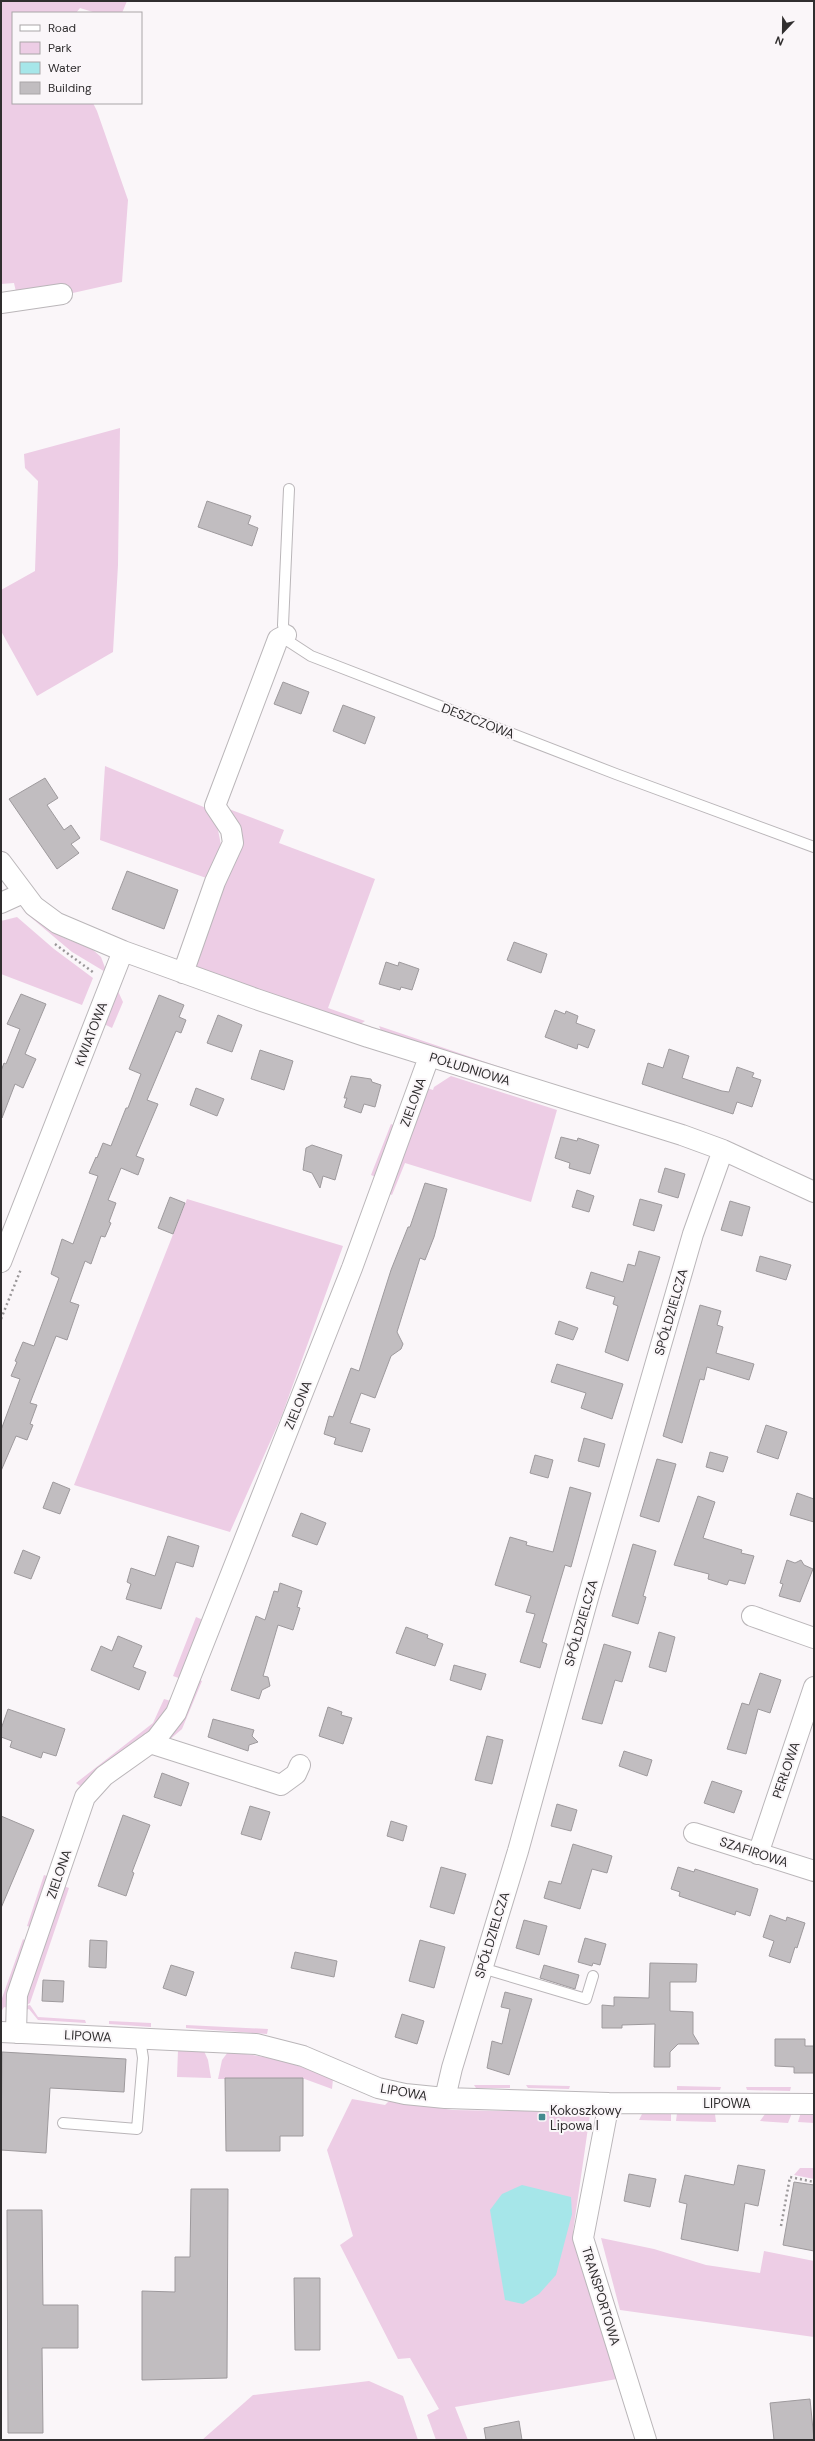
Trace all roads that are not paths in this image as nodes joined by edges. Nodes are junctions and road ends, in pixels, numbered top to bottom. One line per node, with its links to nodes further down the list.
1 (62, 294): 2 (street)
2 (1, 303)
3 (289, 489): 4 (lane)
4 (286, 635): 5 (lane, DESZCZOWA); 10 (street)
5 (814, 847)
6 (1, 862): 7 (street)
7 (23, 893): 8 (street); 9 (street)
8 (1, 903)
9 (123, 951): 10 (street, POŁUDNIOWA); 14 (street, KWIATOWA)
10 (183, 973): 11 (street, POŁUDNIOWA)
11 (430, 1057): 12 (street, POŁUDNIOWA); 18 (street, ZIELONA)
12 (723, 1150): 13 (street, POŁUDNIOWA); 23 (street, SPÓŁDZIELCZA)
13 (814, 1192)
14 (1, 1262)
15 (752, 1616): 16 (street)
16 (814, 1638)
17 (814, 1687): 21 (street, PERŁOWA)
18 (150, 1743): 19 (street); 25 (street, ZIELONA)
19 (300, 1765)
20 (694, 1833): 21 (street, SZAFIROWA)
21 (758, 1854): 22 (street, SZAFIROWA)
22 (814, 1871)
23 (482, 1968): 24 (lane); 27 (street, SPÓŁDZIELCZA)
24 (593, 1976)
25 (9, 2032): 26 (street, LIPOWA)
26 (140, 2039): 27 (street, LIPOWA); 30 (lane)
27 (445, 2098): 28 (street, LIPOWA)
28 (609, 2103): 29 (street, LIPOWA); 31 (street, TRANSPORTOWA)
29 (814, 2104)
30 (63, 2123)
31 (646, 2440)

